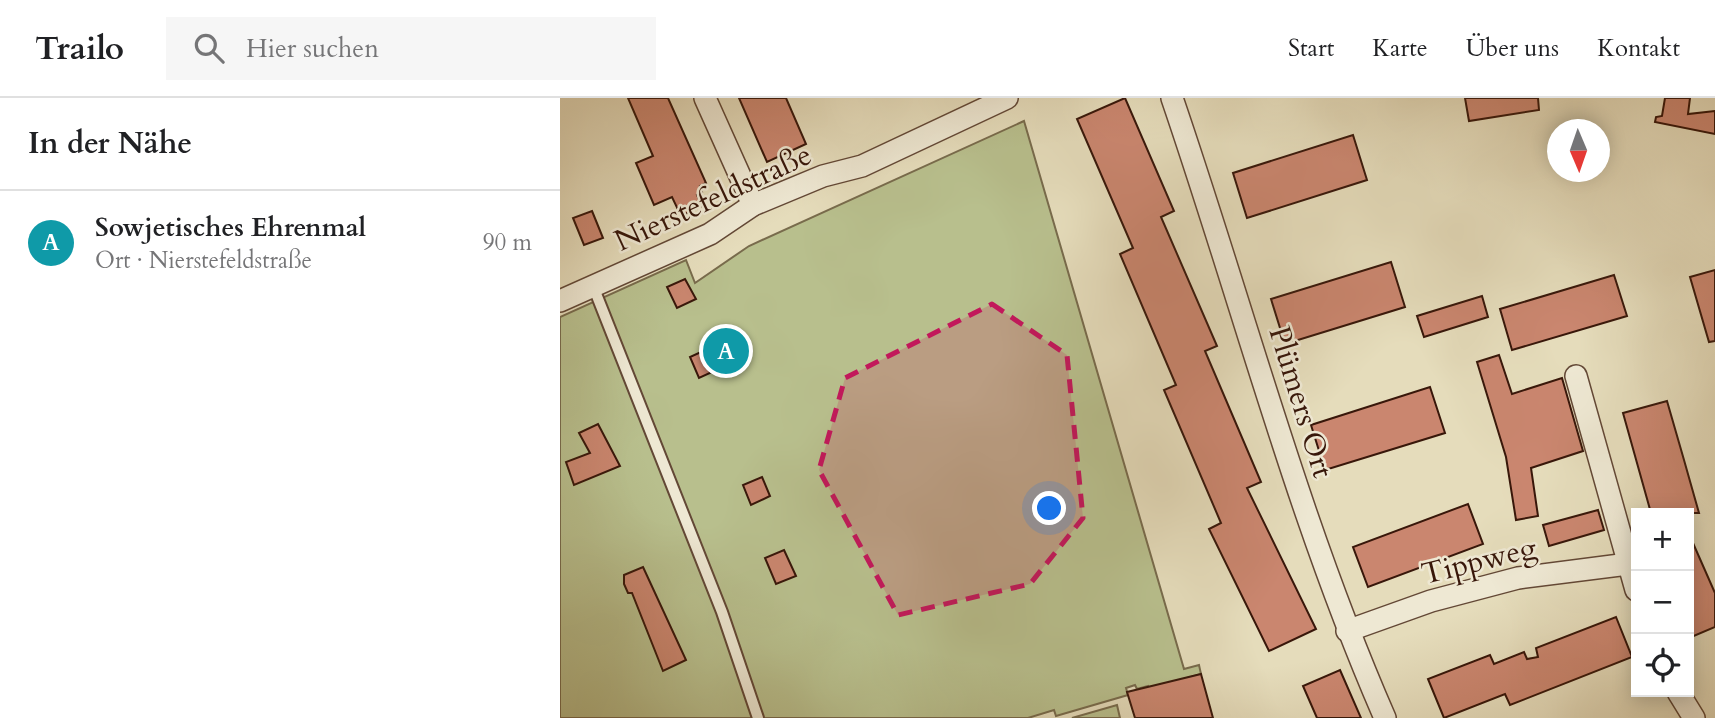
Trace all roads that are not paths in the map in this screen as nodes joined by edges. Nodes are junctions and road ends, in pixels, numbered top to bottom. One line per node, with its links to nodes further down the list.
1 (705, 98): 5 (street)
2 (1007, 98): 4 (street, Nierstefeldstraße)
3 (1172, 98): 11 (street, Plümers Ort)
4 (978, 104): 5 (street, Nierstefeldstraße)
5 (753, 205): 6 (street, Nierstefeldstraße)
6 (593, 286): 7 (street, Nierstefeldstraße); 13 (lane)
7 (560, 301)
8 (1576, 376): 9 (street)
9 (1628, 564): 10 (street); 11 (street, Tippweg)
10 (1631, 574)
11 (1347, 631): 14 (street, Plümers Ort)
12 (1681, 697): 15 (street)
13 (758, 718)
14 (1385, 718)
15 (1694, 718)

